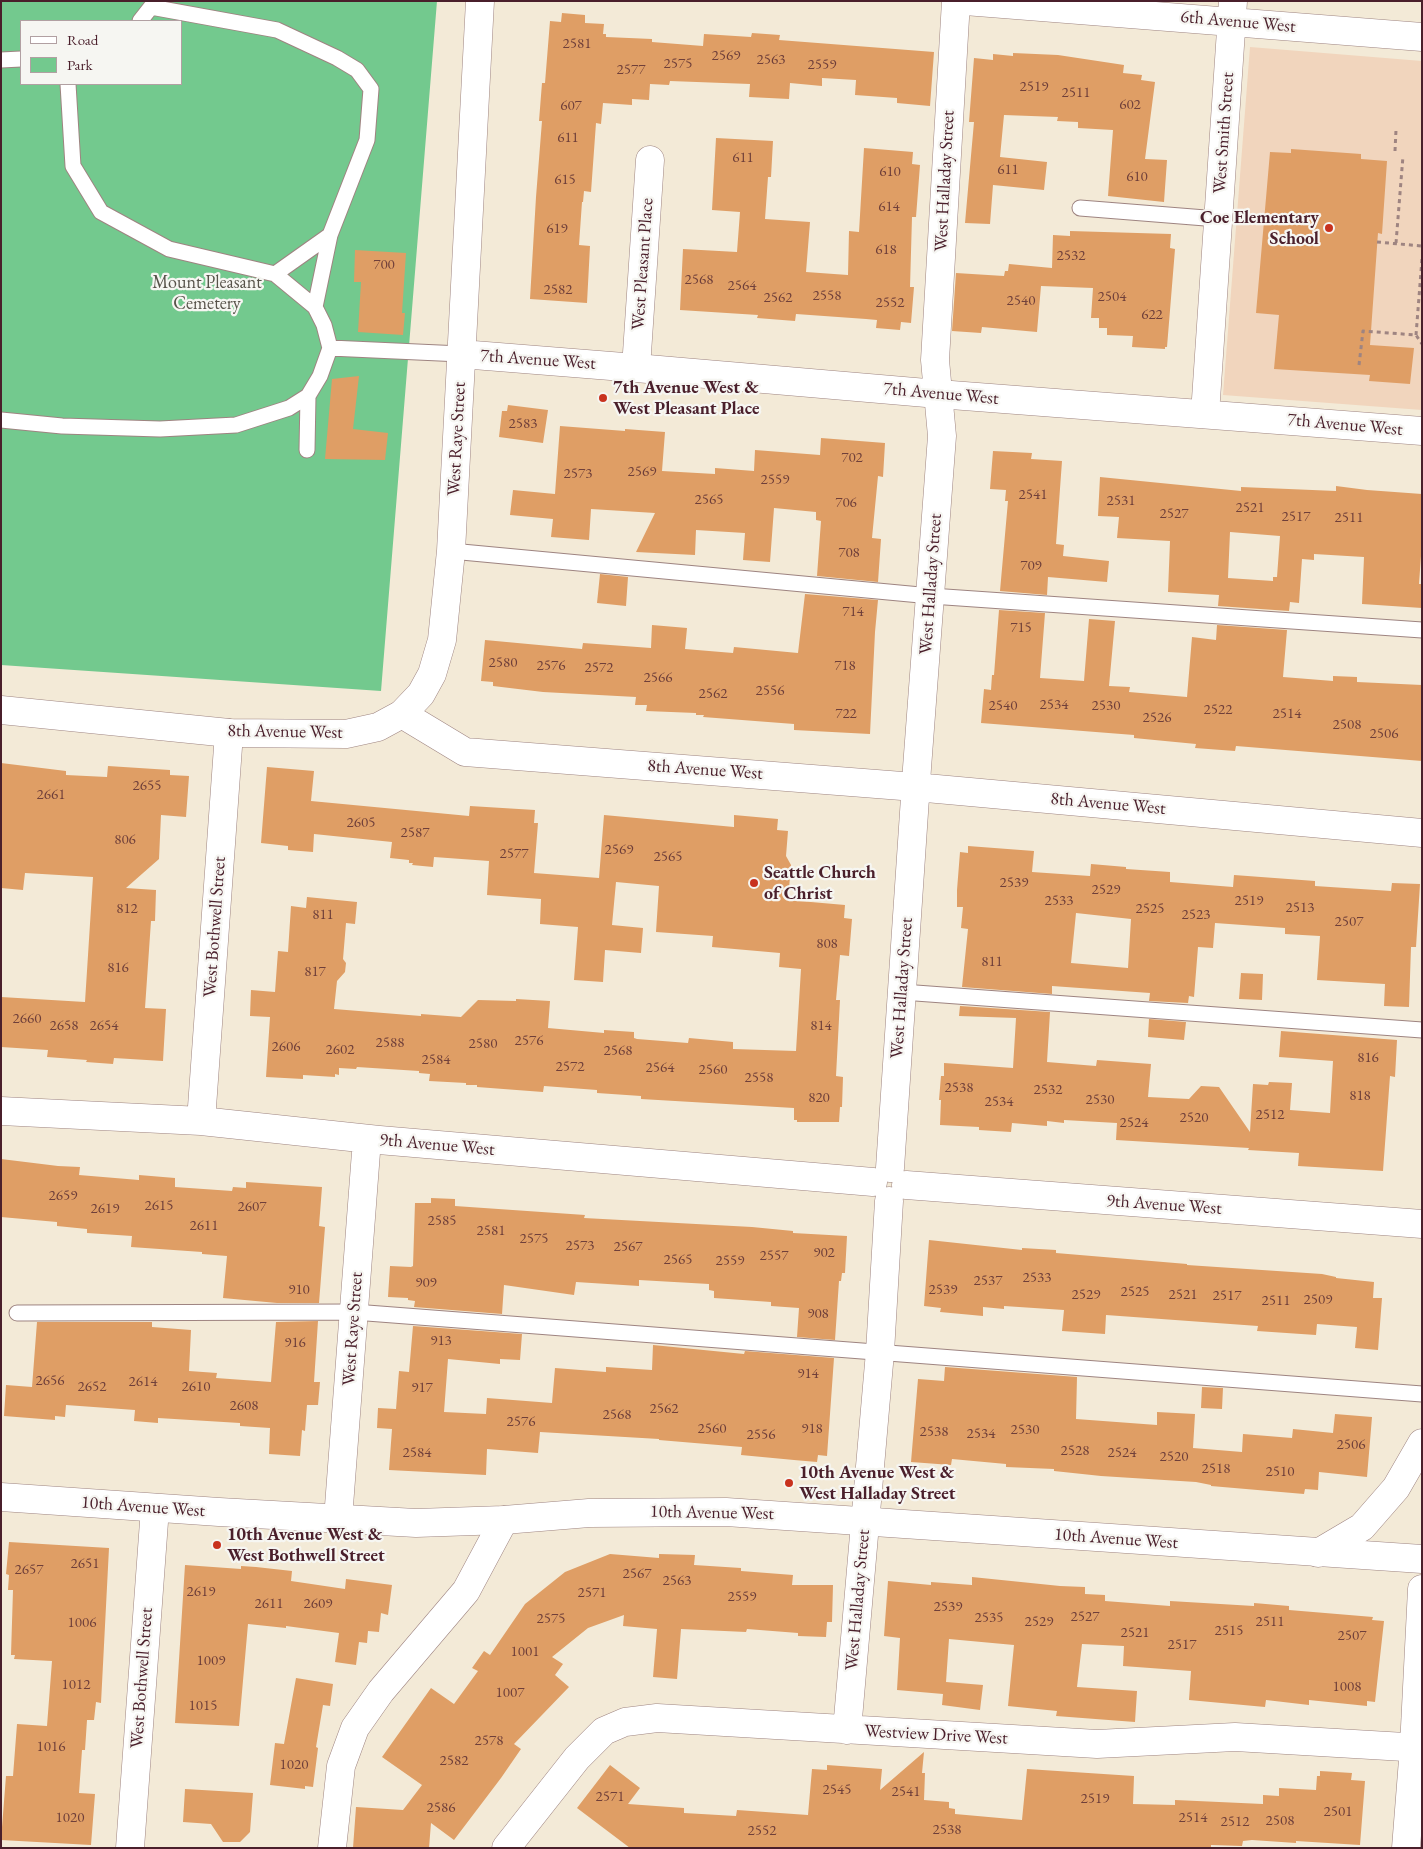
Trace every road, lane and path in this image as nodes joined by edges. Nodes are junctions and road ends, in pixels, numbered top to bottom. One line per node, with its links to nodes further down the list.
1 (480, 1): 27 (street, West Raye Street)
2 (956, 1): 30 (street, West Halladay Street)
3 (965, 1): 5 (street, 6th Avenue West)
4 (151, 4): 6 (lane); 17 (lane)
5 (1232, 11): 7 (street, 6th Avenue West); 16 (street, West Smith Street)
6 (141, 20)
7 (1422, 36)
8 (20, 58): 9 (lane)
9 (1, 60)
10 (68, 85): 22 (lane)
11 (1396, 130): 12 (path)
12 (1395, 151)
13 (1403, 156): 19 (path)
14 (650, 160): 29 (street, West Pleasant Place)
15 (1080, 208): 16 (lane)
16 (1218, 219): 32 (street, West Smith Street)
17 (330, 235): 22 (lane); 23 (lane)
18 (1377, 242): 19 (path)
19 (1396, 243): 20 (path)
20 (1422, 246)
21 (1422, 259): 24 (path)
22 (276, 274): 23 (lane)
23 (315, 307): 26 (lane)
24 (1416, 335): 25 (path); 28 (path)
25 (1422, 344)
26 (330, 348): 27 (lane); 31 (lane)
27 (461, 354): 29 (street, 7th Avenue West); 36 (street, West Raye Street)
28 (1360, 365)
29 (636, 368): 30 (street, 7th Avenue West)
30 (938, 394): 32 (street, 7th Avenue West); 37 (street, West Halladay Street)
31 (308, 396): 33 (lane); 35 (lane)
32 (1205, 414): 34 (street, 7th Avenue West)
33 (1, 420)
34 (1422, 431)
35 (307, 450)
36 (451, 550): 37 (lane); 40 (street, West Raye Street)
37 (931, 596): 38 (lane); 42 (street, West Halladay Street)
38 (1422, 630)
39 (1, 710): 41 (street, 8th Avenue West)
40 (402, 714): 41 (street, 8th Avenue West); 42 (street, 8th Avenue West)
41 (229, 733): 47 (street, West Bothwell Street)
42 (916, 787): 43 (street, 8th Avenue West); 44 (street, West Halladay Street)
43 (1422, 833)
44 (902, 992): 45 (lane); 49 (street, West Halladay Street)
45 (1422, 1030)
46 (1, 1110): 47 (street, 9th Avenue West)
47 (201, 1121): 48 (street, 9th Avenue West)
48 (367, 1139): 49 (street, 9th Avenue West); 51 (street, West Raye Street)
49 (889, 1184): 50 (street, 9th Avenue West); 53 (street, West Halladay Street)
50 (1422, 1224)
51 (354, 1312): 52 (lane); 53 (lane); 58 (street, West Raye Street)
52 (17, 1313)
53 (880, 1352): 54 (lane); 60 (street, West Halladay Street)
54 (1422, 1394)
55 (1422, 1443): 61 (street)
56 (1, 1497): 57 (street, 10th Avenue West)
57 (154, 1508): 58 (street, 10th Avenue West); 66 (street, West Bothwell Street)
58 (338, 1519): 59 (street, 10th Avenue West)
59 (504, 1520): 60 (street, 10th Avenue West); 67 (street)
60 (864, 1522): 61 (street, 10th Avenue West); 64 (street, West Halladay Street)
61 (1318, 1553): 62 (street, 10th Avenue West)
62 (1422, 1560)
63 (1422, 1589): 65 (street)
64 (847, 1730): 65 (street, Westview Drive West); 68 (street, Westview Drive West)
65 (1418, 1748): 69 (street)
66 (130, 1848)
67 (332, 1848)
68 (506, 1848)
69 (1406, 1848)

